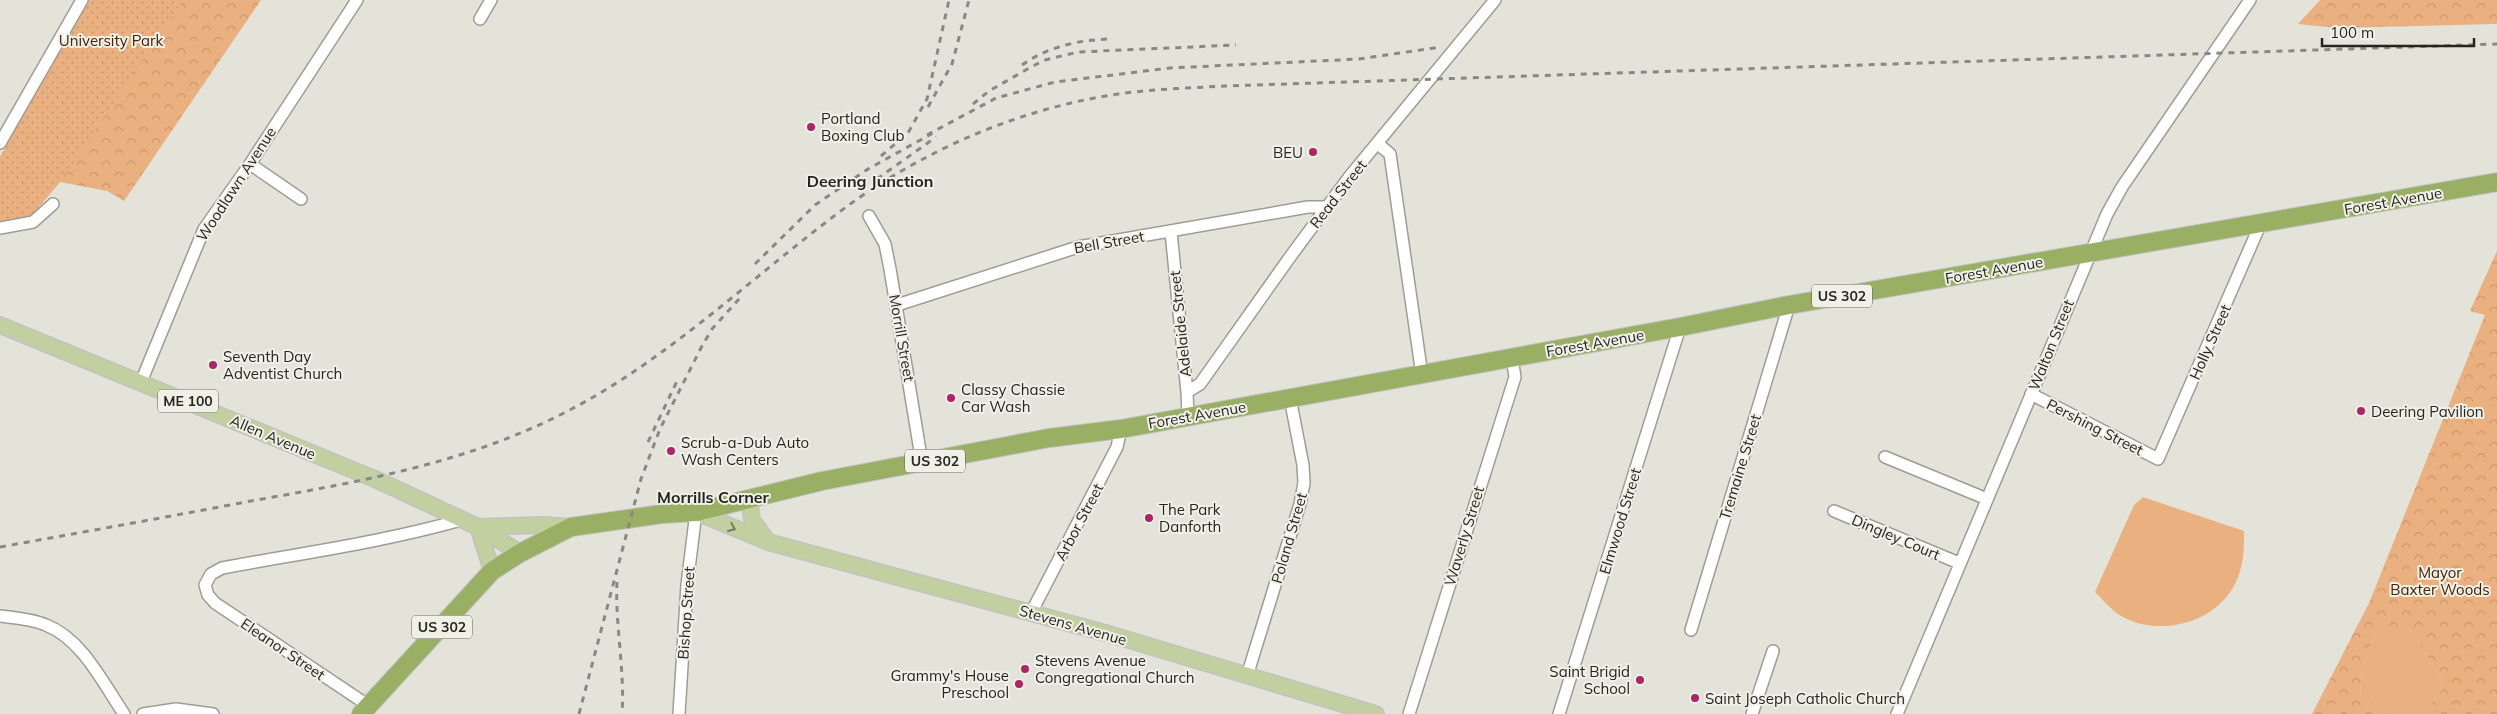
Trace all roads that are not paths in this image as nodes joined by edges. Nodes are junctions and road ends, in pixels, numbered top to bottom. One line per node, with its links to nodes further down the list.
1 (82, 0): 7 (street)
2 (357, 0): 9 (street, Woodlawn Avenue)
3 (491, 0): 6 (street)
4 (1495, 0): 8 (street, Read Street)
5 (2250, 0): 18 (street, Walton Street)
6 (480, 19)
7 (0, 143)
8 (1378, 144): 13 (street, Read Street); 24 (street)
9 (250, 164): 11 (street); 25 (street, Woodlawn Avenue)
10 (2497, 182): 15 (highway, Forest Avenue / US 302)
11 (301, 199)
12 (53, 204): 16 (street)
13 (1328, 206): 17 (street, Bell Street); 26 (street, Read Street)
14 (869, 216): 19 (street, Morrill Street)
15 (2260, 225): 18 (highway, Forest Avenue / US 302); 32 (street, Holly Street)
16 (0, 228)
17 (1171, 232): 19 (street, Bell Street); 26 (street, Adelaide Street)
18 (2088, 255): 20 (highway, Forest Avenue / US 302); 27 (street, Walton Street)
19 (897, 305): 33 (street, Morrill Street)
20 (1789, 305): 22 (highway, Forest Avenue / US 302); 47 (street, Tremaine Street)
21 (0, 325): 25 (main road, Allen Avenue / ME 100)
22 (1680, 327): 23 (highway, Forest Avenue / US 302); 57 (street, Elmwood Street)
23 (1512, 358): 24 (highway, Forest Avenue / US 302); 56 (street, Waverly Street)
24 (1422, 374): 28 (highway, Forest Avenue / US 302)
25 (141, 382): 38 (main road, Allen Avenue / ME 100)
26 (1187, 392): 29 (street, Adelaide Street)
27 (2031, 394): 32 (street, Pershing Street); 35 (street, Walton Street)
28 (1290, 398): 29 (highway, Forest Avenue / US 302); 49 (street, Poland Street)
29 (1188, 416): 30 (highway, Forest Avenue / US 302)
30 (1121, 429): 33 (highway, Forest Avenue / US 302); 45 (street, Arbor Street)
31 (1885, 457): 35 (street)
32 (2158, 459)
33 (922, 463): 34 (highway, Forest Avenue / US 302)
34 (748, 498): 37 (highway, Forest Avenue / US 302); 41 (main road)
35 (1987, 499): 43 (street, Walton Street)
36 (1834, 510): 43 (street, Dingley Court)
37 (696, 512): 40 (highway, US 302); 41 (main road, Stevens Avenue, one-way to 41); 54 (street, Bishop Street)
38 (461, 520): 39 (main road, ME 100); 50 (street, Eleanor Street)
39 (478, 527): 40 (main road); 42 (main road, ME 100); 44 (main road)
40 (571, 527): 42 (highway, US 302)
41 (768, 542): 45 (main road, Stevens Avenue)
42 (520, 553): 44 (highway, US 302)
43 (1959, 563): 59 (street, Walton Street)
44 (492, 571): 50 (highway, US 302)
45 (1032, 613): 49 (main road, Stevens Avenue)
46 (0, 616): 51 (street)
47 (1692, 630)
48 (1773, 651): 58 (street)
49 (1247, 676): 55 (main road, Stevens Avenue)
50 (365, 710)
51 (124, 714)
52 (144, 714): 53 (street)
53 (212, 714)
54 (678, 714)
55 (1374, 714)
56 (1409, 714)
57 (1559, 714)
58 (1752, 714)
59 (1897, 714)

